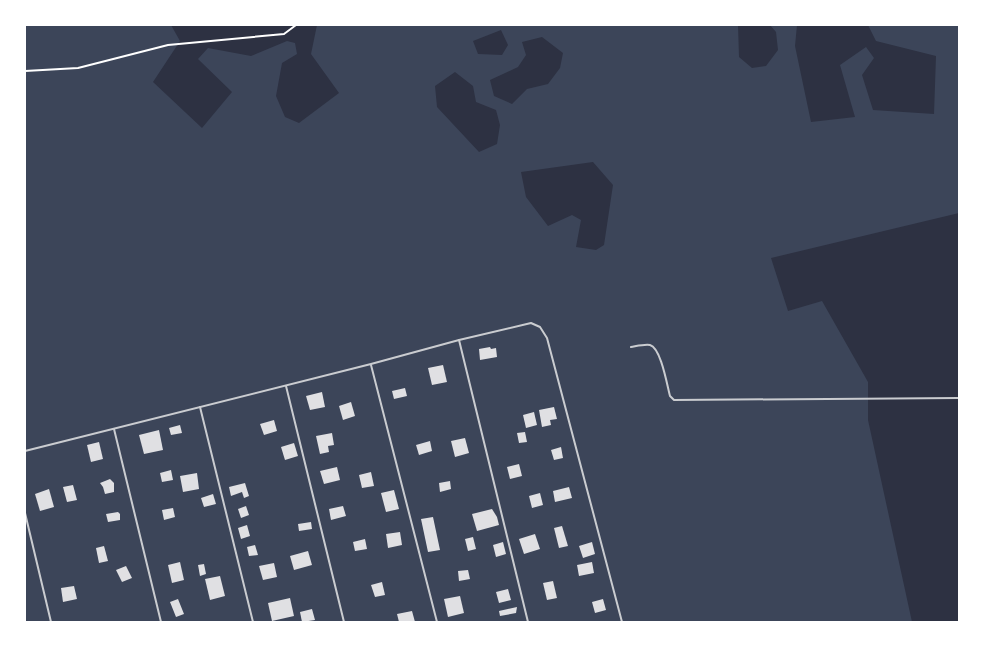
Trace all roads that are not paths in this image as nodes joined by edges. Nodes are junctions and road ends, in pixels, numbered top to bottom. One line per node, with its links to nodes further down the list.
1 (459, 340): 3 (lane); 15 (lane); 16 (lane)
2 (631, 347): 5 (lane)
3 (371, 364): 4 (lane); 14 (lane)
4 (286, 386): 6 (lane); 13 (lane)
5 (959, 398)
6 (200, 407): 7 (lane); 12 (lane)
7 (114, 429): 8 (lane); 11 (lane)
8 (25, 451)
9 (25, 513): 10 (lane)
10 (51, 622)
11 (161, 622)
12 (253, 622)
13 (344, 622)
14 (437, 622)
15 (528, 622)
16 (622, 622)

